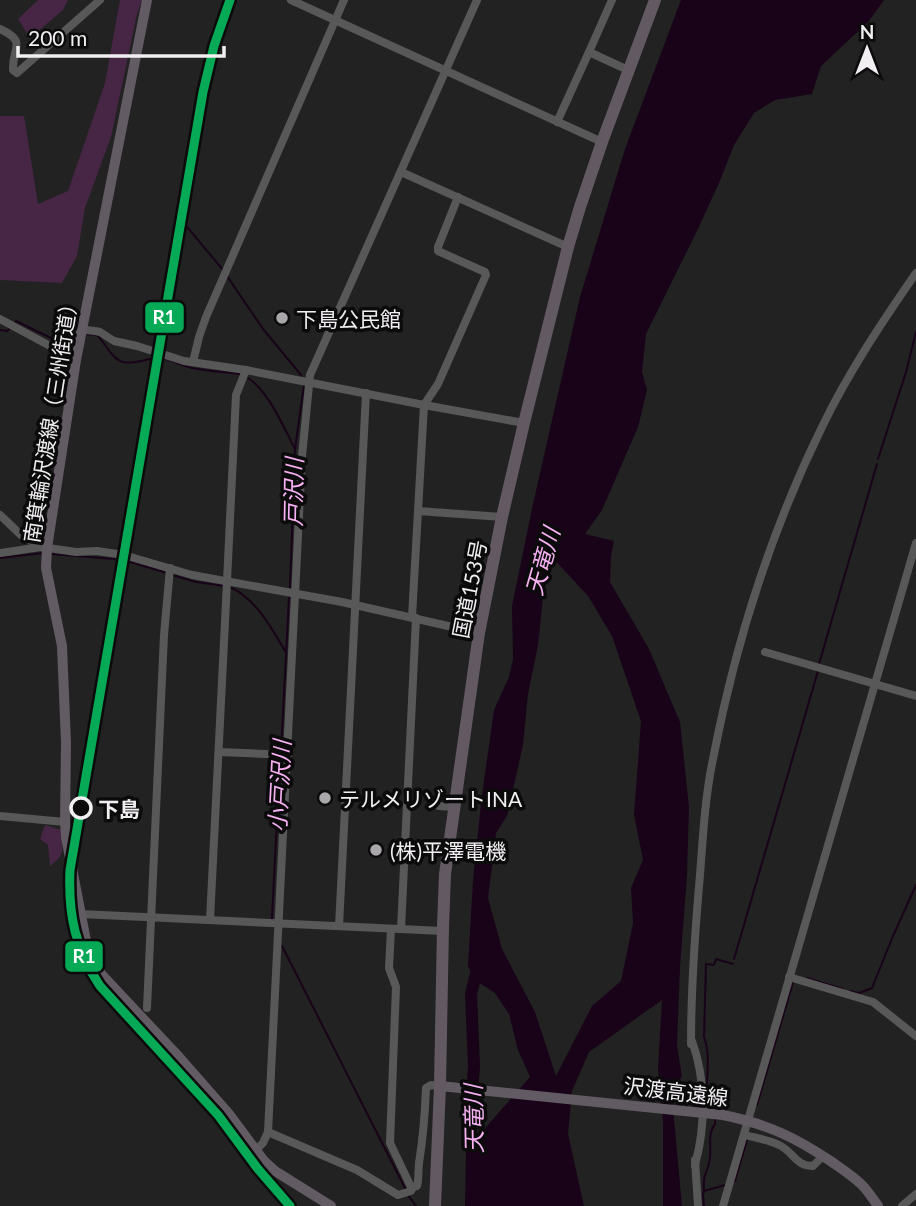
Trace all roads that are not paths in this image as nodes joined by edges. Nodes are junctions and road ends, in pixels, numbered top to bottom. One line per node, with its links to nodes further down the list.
1 (100, 0): 9 (street)
2 (147, 0): 21 (main road, 南箕輪沢渡線（三州街道）)
3 (291, 0): 8 (street)
4 (344, 0): 8 (street)
5 (477, 0): 11 (street)
6 (612, 0): 10 (street)
7 (655, 0): 12 (highway, 国道153号)
8 (335, 20): 11 (street); 23 (street)
9 (0, 29)
10 (589, 52): 12 (street); 13 (street)
11 (445, 71): 13 (street); 15 (street)
12 (628, 71): 14 (highway, 国道153号)
13 (558, 122): 14 (street)
14 (602, 142): 17 (highway, 国道153号)
15 (401, 172): 16 (street); 25 (street)
16 (458, 198): 17 (street); 27 (street)
17 (568, 247): 28 (highway, 国道153号)
18 (916, 273): 67 (street)
19 (63, 312): 21 (street)
20 (0, 319): 22 (street)
21 (83, 331): 22 (main road, 南箕輪沢渡線（三州街道）); 23 (street)
22 (76, 360): 33 (main road, 南箕輪沢渡線（三州街道）)
23 (193, 362): 24 (street)
24 (245, 374): 25 (street); 36 (street)
25 (310, 382): 26 (street); 37 (street)
26 (366, 393): 27 (street); 38 (street)
27 (424, 405): 28 (street); 29 (street)
28 (524, 423): 31 (highway, 国道153号)
29 (418, 511): 31 (street); 39 (street)
30 (0, 515): 33 (street)
31 (502, 517): 40 (highway, 国道153号)
32 (916, 543): 42 (street)
33 (45, 550): 34 (street); 35 (street); 49 (main road, 南箕輪沢渡線（三州街道）)
34 (0, 553)
35 (170, 572): 36 (street); 51 (street)
36 (226, 585): 37 (street); 44 (street)
37 (296, 594): 38 (street); 45 (street)
38 (356, 605): 39 (street); 54 (street)
39 (414, 617): 40 (street); 56 (street)
40 (479, 633): 47 (highway, 国道153号)
41 (765, 652): 42 (street)
42 (876, 684): 43 (street); 58 (street)
43 (916, 696)
44 (219, 752): 45 (street); 52 (street)
45 (283, 755): 53 (street)
46 (439, 806): 47 (street)
47 (454, 807): 57 (highway, 国道153号)
48 (0, 817): 49 (street)
49 (65, 822): 50 (main road, 南箕輪沢渡線（三州街道）)
50 (80, 914): 51 (street); 64 (main road, 南箕輪沢渡線（三州街道）)
51 (150, 917): 52 (street); 59 (street)
52 (210, 920): 53 (street)
53 (274, 923): 54 (street); 62 (street)
54 (339, 926): 55 (street)
55 (391, 929): 56 (street); 68 (street)
56 (401, 929): 57 (street)
57 (443, 931): 61 (highway, 国道153号)
58 (789, 977): 60 (street); 63 (street)
59 (147, 1008)
60 (916, 1037)
61 (445, 1086): 66 (main road, 沢渡高遠線); 68 (street); 71 (highway, 国道153号)
62 (268, 1132): 64 (street); 68 (street)
63 (745, 1135): 66 (street); 73 (street)
64 (256, 1150): 70 (main road, 南箕輪沢渡線（三州街道）)
65 (695, 1152): 67 (street)
66 (823, 1156): 74 (main road, 沢渡高遠線)
67 (695, 1165): 72 (street)
68 (409, 1191)
69 (916, 1194): 75 (street)
70 (331, 1206)
71 (435, 1206)
72 (698, 1206)
73 (723, 1206)
74 (878, 1206)
75 (902, 1206)

